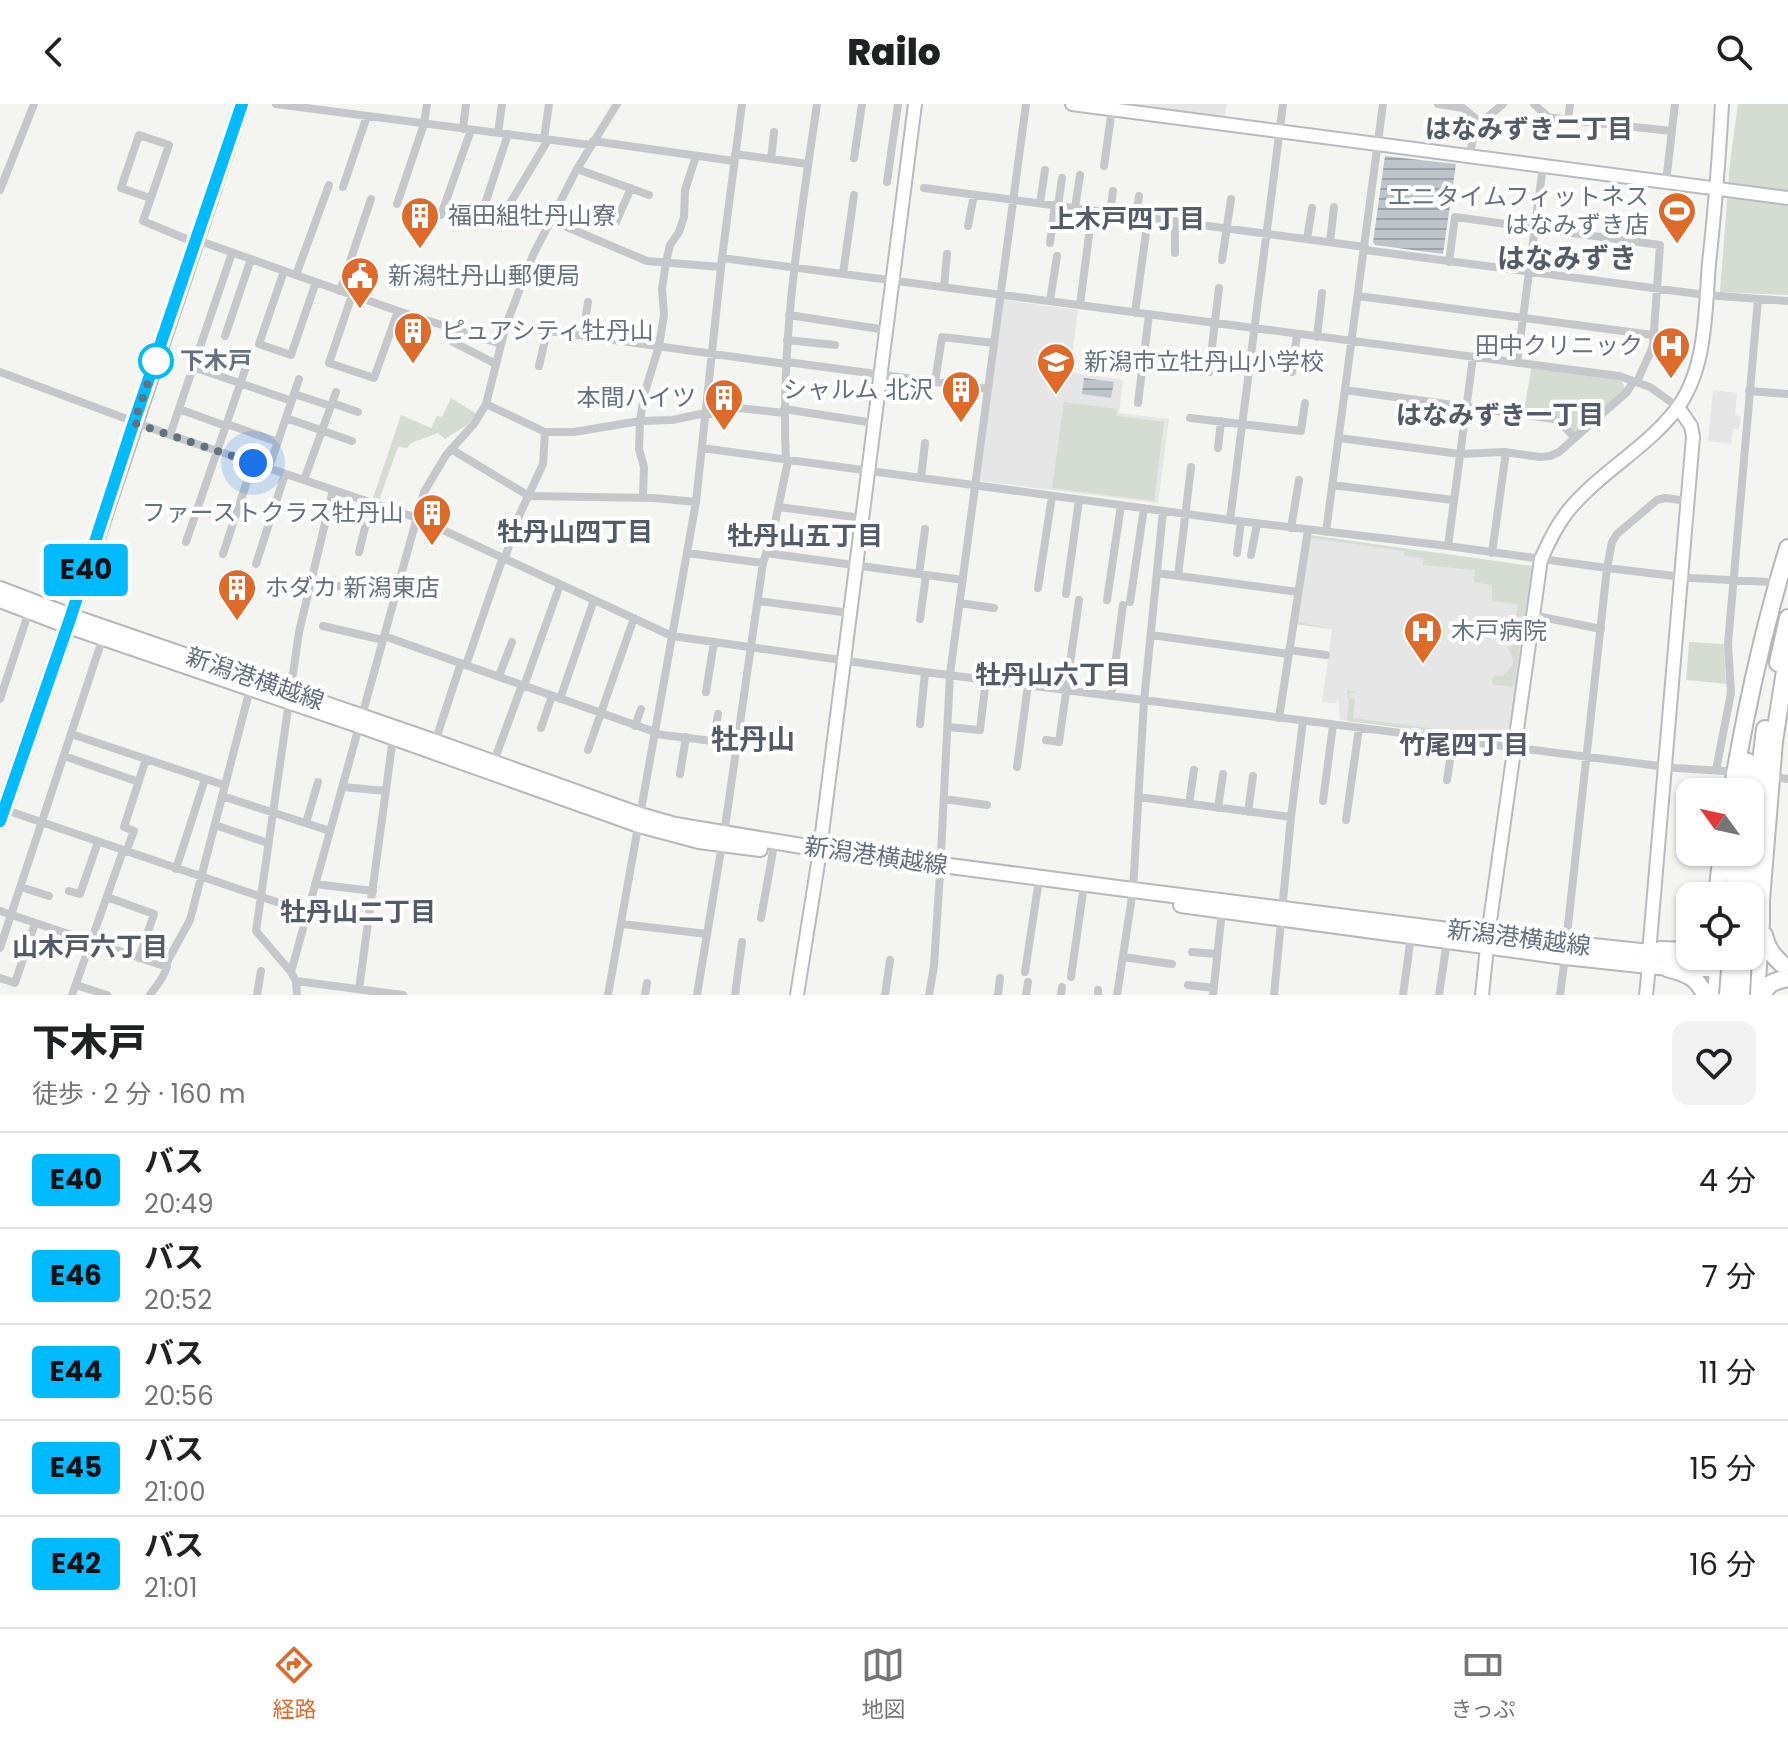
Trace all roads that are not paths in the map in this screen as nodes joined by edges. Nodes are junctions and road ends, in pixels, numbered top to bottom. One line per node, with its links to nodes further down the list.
1 (34, 104): 56 (street)
2 (276, 104): 25 (street)
3 (427, 104): 28 (street)
4 (466, 104): 29 (street)
5 (502, 104): 33 (street)
6 (549, 104): 34 (street)
7 (617, 104): 35 (street)
8 (742, 104): 39 (street)
9 (817, 104): 42 (street)
10 (862, 104): 40 (street)
11 (898, 104): 49 (street)
12 (915, 104): 104 (street)
13 (1026, 104): 66 (street)
14 (1072, 104): 24 (street)
15 (1283, 104): 30 (street)
16 (1383, 104): 36 (street)
17 (1438, 104): 27 (street)
18 (1503, 104): 27 (street)
19 (1534, 104): 26 (street)
20 (1570, 104): 26 (street)
21 (1675, 104): 31 (street)
22 (1722, 104): 55 (street)
23 (239, 105): 86 (main road)
24 (1112, 109): 30 (street); 43 (street)
25 (367, 116): 28 (street); 52 (street)
26 (1568, 120): 31 (street)
27 (1481, 123): 38 (street)
28 (424, 124): 29 (street); 68 (street)
29 (467, 129): 33 (street); 74 (street)
30 (1280, 131): 36 (street); 83 (street)
31 (1672, 131): 50 (street)
32 (774, 132): 41 (street)
33 (503, 134): 34 (street); 34 (street)
34 (546, 139): 35 (street)
35 (592, 143): 37 (street); 45 (street)
36 (1378, 145): 38 (street); 89 (street)
37 (696, 156): 39 (street); 96 (street)
38 (1470, 156): 44 (street)
39 (735, 158): 41 (street); 98 (street)
40 (854, 158)
41 (771, 159): 42 (street)
42 (808, 164): 99 (street)
43 (1104, 166)
44 (1543, 166): 50 (street); 82 (street)
45 (577, 169): 53 (street); 77 (street)
46 (1045, 170): 67 (street)
47 (1080, 175): 71 (street)
48 (1062, 178): 69 (street)
49 (887, 182)
50 (1666, 182): 55 (street)
51 (329, 185): 103 (street)
52 (343, 187)
53 (631, 188): 58 (street); 79 (street)
54 (924, 188): 60 (street)
55 (1717, 189): 63 (street); 113 (street)
56 (0, 190)
57 (1113, 191): 73 (street)
58 (649, 195)
59 (854, 195): 102 (street)
60 (974, 195): 66 (street); 80 (street)
61 (1139, 196): 75 (street)
62 (150, 198): 62 (street); 86 (street)
63 (1788, 198)
64 (371, 199): 109 (street)
65 (1231, 199): 81 (street)
66 (1013, 200): 67 (street); 111 (street)
67 (1040, 203): 69 (street)
68 (397, 204)
69 (1056, 205): 71 (street); 88 (street)
70 (1334, 207): 87 (street)
71 (1075, 208): 73 (street)
72 (1312, 208): 85 (street)
73 (1110, 212): 75 (street)
74 (441, 215)
75 (1136, 216): 76 (street)
76 (1148, 218): 78 (street); 121 (street)
77 (550, 220): 96 (street); 126 (street)
78 (1175, 221): 81 (street); 91 (street)
79 (616, 222)
80 (968, 226)
81 (1227, 228): 83 (street); 95 (street)
82 (1535, 228): 97 (street); 101 (street); 108 (street)
83 (1267, 233): 85 (street); 127 (street)
84 (1089, 235): 119 (street)
85 (1307, 239): 87 (street)
86 (196, 242): 90 (street); 178 (main road)
87 (1330, 242): 89 (street)
88 (1050, 243)
89 (1365, 249): 97 (street); 114 (street)
90 (232, 253): 94 (street); 149 (street)
91 (1175, 253)
92 (947, 254): 106 (street)
93 (1057, 256): 116 (street)
94 (251, 259): 100 (street); 133 (street)
95 (1222, 260)
96 (666, 262): 98 (street); 141 (street)
97 (1449, 262): 101 (street)
98 (722, 263): 99 (street); 142 (street)
99 (794, 268): 102 (street); 122 (street)
100 (284, 271): 103 (street); 105 (street)
101 (1529, 273): 108 (street); 124 (street)
102 (843, 274): 104 (street)
103 (296, 275): 105 (street)
104 (892, 281): 106 (street); 128 (street)
105 (316, 282): 109 (street)
106 (944, 287): 111 (street)
107 (1219, 288): 125 (street)
108 (1657, 289): 113 (street); 132 (street)
109 (340, 291): 112 (street)
110 (1322, 293): 134 (street)
111 (1000, 294): 116 (street); 138 (street)
112 (352, 295): 120 (street); 120 (street)
113 (1706, 295): 115 (street); 168 (street)
114 (1358, 296): 124 (street); 137 (street)
115 (1758, 299): 117 (street); 160 (street)
116 (1050, 301): 119 (street)
117 (1788, 301)
118 (588, 302): 130 (street)
119 (1080, 305): 121 (street)
120 (398, 311): 139 (street)
121 (1135, 313): 123 (street)
122 (789, 315): 128 (street); 135 (street)
123 (1149, 315): 125 (street); 164 (street)
124 (1523, 318): 132 (street); 145 (street)
125 (1214, 324): 127 (street); 151 (street)
126 (506, 325): 129 (street); 139 (street)
127 (1254, 329): 131 (street); 180 (street)
128 (886, 330): 153 (street)
129 (547, 331): 130 (street); 148 (street)
130 (583, 335): 141 (street)
131 (1297, 335): 134 (street); 152 (street)
132 (1653, 335): 156 (street)
133 (225, 336)
134 (1317, 337): 137 (street)
135 (787, 340): 140 (street); 144 (street)
136 (453, 342): 147 (street)
137 (1352, 342): 143 (street); 159 (street)
138 (994, 343): 155 (street); 158 (street)
139 (501, 344): 147 (street)
140 (835, 345)
141 (659, 346): 142 (street); 176 (street)
142 (711, 353): 144 (street); 173 (street)
143 (1473, 357): 145 (street); 169 (street)
144 (786, 363): 153 (street); 171 (street)
145 (1517, 363): 156 (street)
146 (247, 364): 157 (street)
147 (496, 364): 167 (street)
148 (539, 366)
149 (193, 367): 157 (street); 170 (street)
150 (0, 372): 178 (street)
151 (1209, 372)
152 (1292, 372)
153 (880, 375): 155 (street); 179 (street)
154 (299, 379): 163 (street)
155 (935, 382): 158 (street)
156 (1635, 382): 168 (street); 186 (street)
157 (240, 383): 163 (street); 181 (street)
158 (988, 389): 206 (street)
159 (1345, 390): 169 (street); 185 (street)
160 (1749, 391): 162 (street); 251 (street)
161 (336, 392): 166 (street)
162 (1788, 394)
163 (293, 397): 166 (street); 174 (street)
164 (1138, 403)
165 (1305, 403): 180 (street)
166 (331, 404): 172 (street); 182 (street)
167 (486, 404): 183 (street); 192 (street)
168 (1678, 407): 213 (street); 241 (street)
169 (1466, 408): 186 (street); 195 (street)
170 (179, 409): 181 (street); 184 (street)
171 (784, 411): 173 (street); 179 (street); 196 (street)
172 (358, 412)
173 (706, 414): 176 (street); 190 (street)
174 (286, 418): 182 (street); 188 (street)
175 (1190, 418): 177 (street)
176 (640, 421): 183 (street); 210 (street)
177 (1221, 421): 180 (street); 191 (street)
178 (134, 423): 184 (street); 274 (main road)
179 (874, 423): 200 (street)
180 (1243, 424): 223 (street)
181 (226, 425): 188 (street); 193 (street)
182 (322, 430): 187 (street); 203 (street)
183 (545, 432): 208 (street)
184 (170, 435): 193 (street)
185 (1339, 438): 195 (street); 205 (street)
186 (1575, 438): 194 (street)
187 (352, 441)
188 (278, 442): 199 (street)
189 (925, 443): 202 (street)
190 (702, 448): 196 (street); 214 (street)
191 (1218, 448)
192 (451, 449): 208 (street); 221 (street)
193 (217, 451): 197 (street); 230 (street)
194 (1506, 452): 195 (street); 237 (street)
195 (1460, 454): 212 (street)
196 (787, 461): 200 (street); 217 (street)
197 (253, 463): 199 (street); 238 (street)
198 (1191, 467): 220 (street)
199 (269, 468): 201 (street)
200 (868, 472): 202 (street); 222 (street)
201 (285, 474): 203 (street); 243 (street)
202 (921, 478): 206 (street)
203 (304, 480): 207 (street)
204 (1299, 480): 226 (street)
205 (1332, 485): 212 (street); 229 (street)
206 (976, 486): 209 (street); 252 (street)
207 (333, 490): 215 (street); 299 (street)
208 (529, 496): 210 (street); 240 (street)
209 (1052, 496): 211 (street); 256 (street)
210 (643, 498): 214 (street)
211 (1079, 500): 216 (street); 259 (street)
212 (1453, 500): 231 (street)
213 (1688, 501): 245 (street); 250 (street)
214 (696, 502): 234 (street)
215 (371, 503): 221 (street); 233 (street)
216 (1121, 505): 218 (street); 264 (street)
217 (779, 507): 222 (street); 235 (street)
218 (1144, 508): 219 (street); 298 (street)
219 (1163, 511): 220 (street); 247 (street)
220 (1185, 514): 223 (street); 249 (street)
221 (417, 518): 240 (street); 260 (street)
222 (862, 518): 244 (street)
223 (1230, 520): 224 (street)
224 (1241, 522): 225 (street); 236 (street)
225 (1257, 524): 226 (street); 239 (street)
226 (1291, 528): 228 (street)
227 (925, 529): 248 (street)
228 (1308, 530): 229 (street); 258 (street)
229 (1326, 532): 231 (street)
230 (186, 542)
231 (1448, 546): 237 (street)
232 (1788, 548): 336 (highway)
233 (359, 552)
234 (687, 553): 242 (street); 278 (street)
235 (766, 553): 242 (street); 244 (street)
236 (1237, 553)
237 (1492, 553): 241 (street)
238 (223, 554)
239 (1251, 555)
240 (504, 557): 255 (street); 288 (street)
241 (1541, 559): 245 (street); 270 (street)
242 (763, 563): 265 (street)
243 (256, 564)
244 (856, 565): 248 (street); 269 (street)
245 (1607, 568): 250 (street); 276 (street)
246 (1788, 572): 337 (highway)
247 (1157, 573): 249 (street); 277 (street)
248 (923, 574): 252 (street); 273 (street)
249 (1178, 576): 258 (street)
250 (1681, 577): 251 (street); 329 (street)
251 (1734, 579): 253 (street); 329 (street)
252 (963, 580): 266 (street)
253 (1770, 582)
254 (319, 583): 260 (street)
255 (560, 585): 262 (street); 293 (street)
256 (1038, 588)
257 (0, 589): 274 (main road, 新潟港横越線)
258 (1298, 592): 284 (street)
259 (1066, 594)
260 (396, 595): 280 (street)
261 (0, 600): 268 (main road, 新潟港横越線)
262 (594, 600): 271 (street); 300 (street)
263 (1079, 600): 296 (street)
264 (1107, 600)
265 (758, 601): 269 (street); 283 (street)
266 (960, 603): 267 (street); 290 (street)
267 (994, 608)
268 (29, 611): 274 (main road, 新潟港横越線); 301 (street)
269 (850, 613): 287 (street)
270 (1532, 615): 276 (street); 324 (street)
271 (634, 618): 278 (street); 304 (street)
272 (1788, 618): 338 (highway)
273 (920, 619)
274 (69, 621): 279 (main road, 新潟港横越線); 299 (main road, 新潟港横越線); 355 (main road)
275 (323, 626): 280 (street)
276 (1601, 629): 327 (street)
277 (1151, 635): 284 (street); 302 (street)
278 (672, 636): 282 (street); 315 (street)
279 (103, 637): 295 (main road, 新潟港横越線); 316 (street)
280 (384, 638): 288 (street); 307 (street)
281 (512, 642): 291 (street)
282 (714, 642): 283 (street); 297 (street)
283 (751, 648): 287 (street); 322 (street)
284 (1289, 652): 286 (street); 306 (street)
285 (1788, 652): 372 (highway)
286 (1326, 655)
287 (844, 660): 289 (street); 368 (street)
288 (464, 664): 291 (street); 323 (street)
289 (925, 672): 290 (street); 309 (street)
290 (950, 674): 292 (street); 312 (street)
291 (499, 676): 293 (street)
292 (986, 679): 294 (street); 312 (street)
293 (523, 685): 300 (street); 330 (street)
294 (1028, 685): 296 (street); 331 (street)
295 (250, 689): 299 (main road, 新潟港横越線); 343 (street)
296 (1066, 690): 298 (street); 319 (street)
297 (706, 692)
298 (1111, 696): 302 (street)
299 (290, 697): 307 (main road, 新潟港横越線); 353 (street)
300 (556, 698): 304 (street); 313 (street)
301 (0, 699)
302 (1144, 701): 306 (street); 347 (street)
303 (641, 709): 311 (street)
304 (601, 714): 311 (street); 325 (street)
305 (718, 714): 321 (street)
306 (1279, 718): 308 (street)
307 (362, 721): 318 (main road, 新潟港横越線); 323 (main road, 新潟港横越線); 344 (street)
308 (1303, 721): 310 (street); 356 (street)
309 (920, 724)
310 (1333, 725): 314 (street); 349 (street)
311 (635, 726): 315 (street)
312 (948, 727): 348 (street)
313 (541, 728)
314 (1359, 728): 320 (street); 358 (street)
315 (655, 733): 317 (street); 357 (street)
316 (71, 734): 326 (street); 328 (street)
317 (686, 737): 321 (street); 333 (street)
318 (393, 738): 323 (main road, 新潟港横越線); 345 (street)
319 (1046, 740)
320 (1453, 740): 324 (street); 340 (street)
321 (714, 741): 322 (street)
322 (737, 744): 363 (street)
323 (434, 747): 330 (main road, 新潟港横越線)
324 (1515, 748): 327 (street); 394 (street)
325 (588, 750)
326 (64, 756): 341 (street); 359 (street)
327 (1586, 757): 329 (street); 399 (street)
328 (146, 759): 339 (street); 341 (street)
329 (1666, 766): 406 (street)
330 (492, 767): 357 (main road, 新潟港横越線)
331 (1017, 767)
332 (1194, 770): 350 (street)
333 (680, 774)
334 (1223, 774): 352 (street)
335 (1253, 776): 354 (street)
336 (1735, 778)
337 (1746, 778)
338 (1755, 778)
339 (205, 779): 343 (street); 369 (street)
340 (1447, 780)
341 (139, 782): 366 (street)
342 (318, 782): 360 (street)
343 (224, 785): 346 (street)
344 (343, 787): 345 (street); 362 (street)
345 (386, 791): 377 (street)
346 (222, 796): 353 (street); 361 (street)
347 (1138, 797): 350 (street); 379 (street)
348 (944, 799): 351 (street); 370 (street)
349 (1323, 801)
350 (1189, 804): 352 (street)
351 (987, 805)
352 (1218, 808): 354 (street)
353 (273, 812): 360 (street); 365 (street)
354 (1248, 812): 356 (street)
355 (1, 813): 359 (street)
356 (1291, 817): 386 (street)
357 (640, 820): 363 (main road, 新潟港横越線); 390 (street)
358 (1346, 820)
359 (42, 823): 364 (street); 375 (street)
360 (306, 823): 362 (street)
361 (215, 825): 365 (street); 371 (street)
362 (330, 831): 373 (street)
363 (723, 839): 367 (main road, 新潟港横越線); 368 (main road, 新潟港横越線); 391 (street)
364 (98, 842): 366 (street); 376 (street)
365 (268, 843): 382 (street)
366 (125, 851): 369 (street); 381 (street)
367 (773, 851): 368 (main road, 新潟港横越線); 388 (street)
368 (820, 853): 370 (main road, 新潟港横越線); 438 (street)
369 (176, 869): 371 (street)
370 (940, 869): 374 (main road, 新潟港横越線); 379 (main road, 新潟港横越線); 440 (street)
371 (202, 878): 382 (street); 410 (street)
372 (1756, 882)
373 (315, 884): 377 (street); 385 (street)
374 (1038, 886): 378 (main road, 新潟港横越線); 442 (street)
375 (21, 887): 380 (street); 387 (street)
376 (69, 891)
377 (373, 891): 425 (street)
378 (1083, 892): 379 (main road, 新潟港横越線); 420 (street)
379 (1132, 894): 384 (main road, 新潟港横越線); 386 (main road, 新潟港横越線); 403 (street)
380 (49, 896)
381 (107, 897): 396 (street); 404 (street)
382 (260, 898): 385 (street); 419 (street)
383 (0, 911): 387 (street)
384 (1222, 911): 386 (main road, 新潟港横越線); 402 (street)
385 (306, 912): 419 (street)
386 (1282, 914): 392 (main road, 新潟港横越線); 394 (main road, 新潟港横越線); 444 (street)
387 (11, 915): 389 (street); 398 (street)
388 (761, 918)
389 (35, 923): 396 (street); 421 (street)
390 (622, 924): 391 (street); 434 (street)
391 (707, 934): 436 (street)
392 (1411, 936): 395 (main road, 新潟港横越線); 445 (street)
393 (1764, 936): 417 (highway)
394 (1488, 940): 395 (main road, 新潟港横越線); 399 (main road, 新潟港横越線); 447 (street)
395 (1447, 941): 446 (street)
396 (91, 942): 404 (street); 426 (street)
397 (742, 942): 437 (street)
398 (0, 948)
399 (1566, 950): 406 (main road, 新潟港横越線); 448 (street)
400 (1676, 951): 406 (highway)
401 (1192, 952): 402 (street)
402 (1217, 954): 427 (street)
403 (1123, 957): 408 (street); 443 (street)
404 (139, 958): 410 (street)
405 (890, 960): 439 (street)
406 (1649, 960): 407 (main road, 新潟港横越線); 412 (main road, 新潟港横越線); 449 (street)
407 (1676, 960)
408 (1172, 964)
409 (1764, 966): 417 (main road, 新潟港横越線)
410 (167, 967): 430 (street)
411 (1676, 967): 412 (main road, 新潟港横越線)
412 (1667, 968): 450 (highway)
413 (1734, 970): 451 (highway)
414 (1737, 970): 452 (highway, bridge)
415 (1740, 970): 453 (highway, bridge)
416 (1744, 970): 454 (highway)
417 (1787, 970): 455 (highway)
418 (261, 971): 431 (street)
419 (294, 976): 425 (street); 432 (street)
420 (1071, 977)
421 (0, 978)
422 (1000, 978): 441 (street)
423 (647, 983): 435 (street)
424 (1188, 985): 427 (street)
425 (359, 989): 428 (street)
426 (74, 990): 429 (street)
427 (1213, 991)
428 (395, 994): 433 (street)
429 (107, 995)
430 (150, 995)
431 (257, 995)
432 (297, 995)
433 (403, 995)
434 (608, 995)
435 (645, 995)
436 (697, 995)
437 (735, 995)
438 (797, 995)
439 (885, 995)
440 (929, 995)
441 (998, 995)
442 (1026, 995)
443 (1117, 995)
444 (1274, 995)
445 (1403, 995)
446 (1439, 995)
447 (1482, 995)
448 (1560, 995)
449 (1646, 995)
450 (1705, 995)
451 (1716, 995)
452 (1728, 995)
453 (1741, 995)
454 (1755, 995)
455 (1763, 995)

